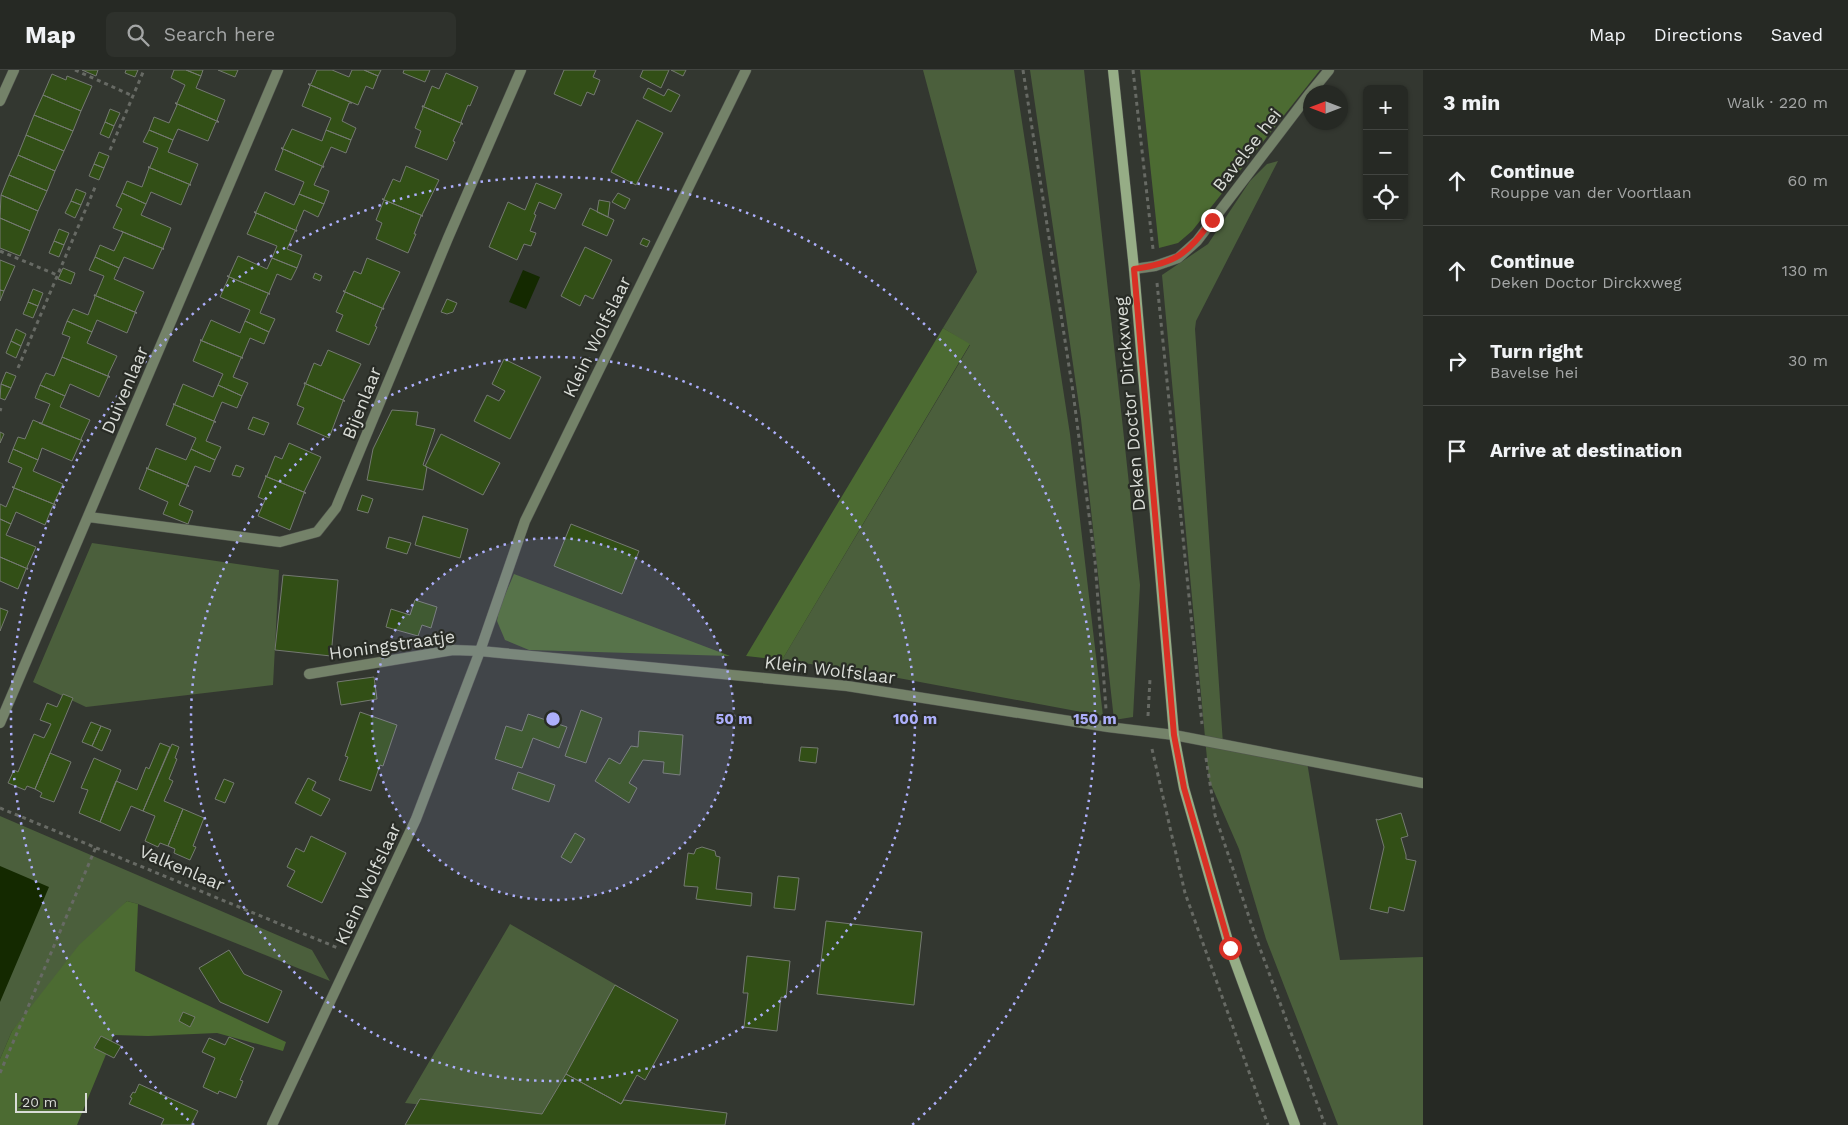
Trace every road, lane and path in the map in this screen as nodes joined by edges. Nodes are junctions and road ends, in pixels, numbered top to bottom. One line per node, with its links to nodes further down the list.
1 (14, 70): 13 (street)
2 (75, 70): 12 (path)
3 (144, 70): 12 (path)
4 (278, 70): 22 (street, Duivenlaar)
5 (521, 70): 22 (street, Bijenlaar)
6 (746, 70): 23 (street, Klein Wolfslaar)
7 (1023, 70): 26 (path)
8 (1113, 70): 19 (street, Deken Doctor Dirckxweg)
9 (1133, 70): 18 (path)
10 (1329, 70): 11 (street, Bavelse hei)
11 (1317, 85)
12 (133, 96): 15 (path)
13 (0, 99)
14 (1303, 103): 18 (street, Bavelse hei)
15 (110, 150)
16 (96, 186): 20 (path)
17 (0, 251): 20 (path)
18 (1155, 266): 19 (street, Bavelse hei); 29 (path)
19 (1134, 269): 28 (street, Deken Doctor Dirckxweg)
20 (57, 276): 21 (path)
21 (18, 368)
22 (89, 517): 25 (street, Duivenlaar)
23 (480, 651): 24 (street, Honingstraatje); 26 (street, Klein Wolfslaar); 33 (street, Klein Wolfslaar)
24 (309, 674)
25 (0, 723)
26 (1108, 727): 27 (street, Klein Wolfslaar)
27 (1148, 732): 28 (street, Klein Wolfslaar); 36 (path)
28 (1174, 735): 29 (street, Klein Wolfslaar); 37 (street, Deken Doctor Dirckxweg)
29 (1204, 740): 30 (street, Klein Wolfslaar); 38 (path)
30 (1423, 783)
31 (0, 808): 32 (path, Valkenlaar)
32 (96, 847): 33 (path, Valkenlaar); 34 (path)
33 (352, 955): 35 (street, Klein Wolfslaar)
34 (0, 1073)
35 (272, 1125)
36 (1268, 1125)
37 (1295, 1125)
38 (1325, 1125)

